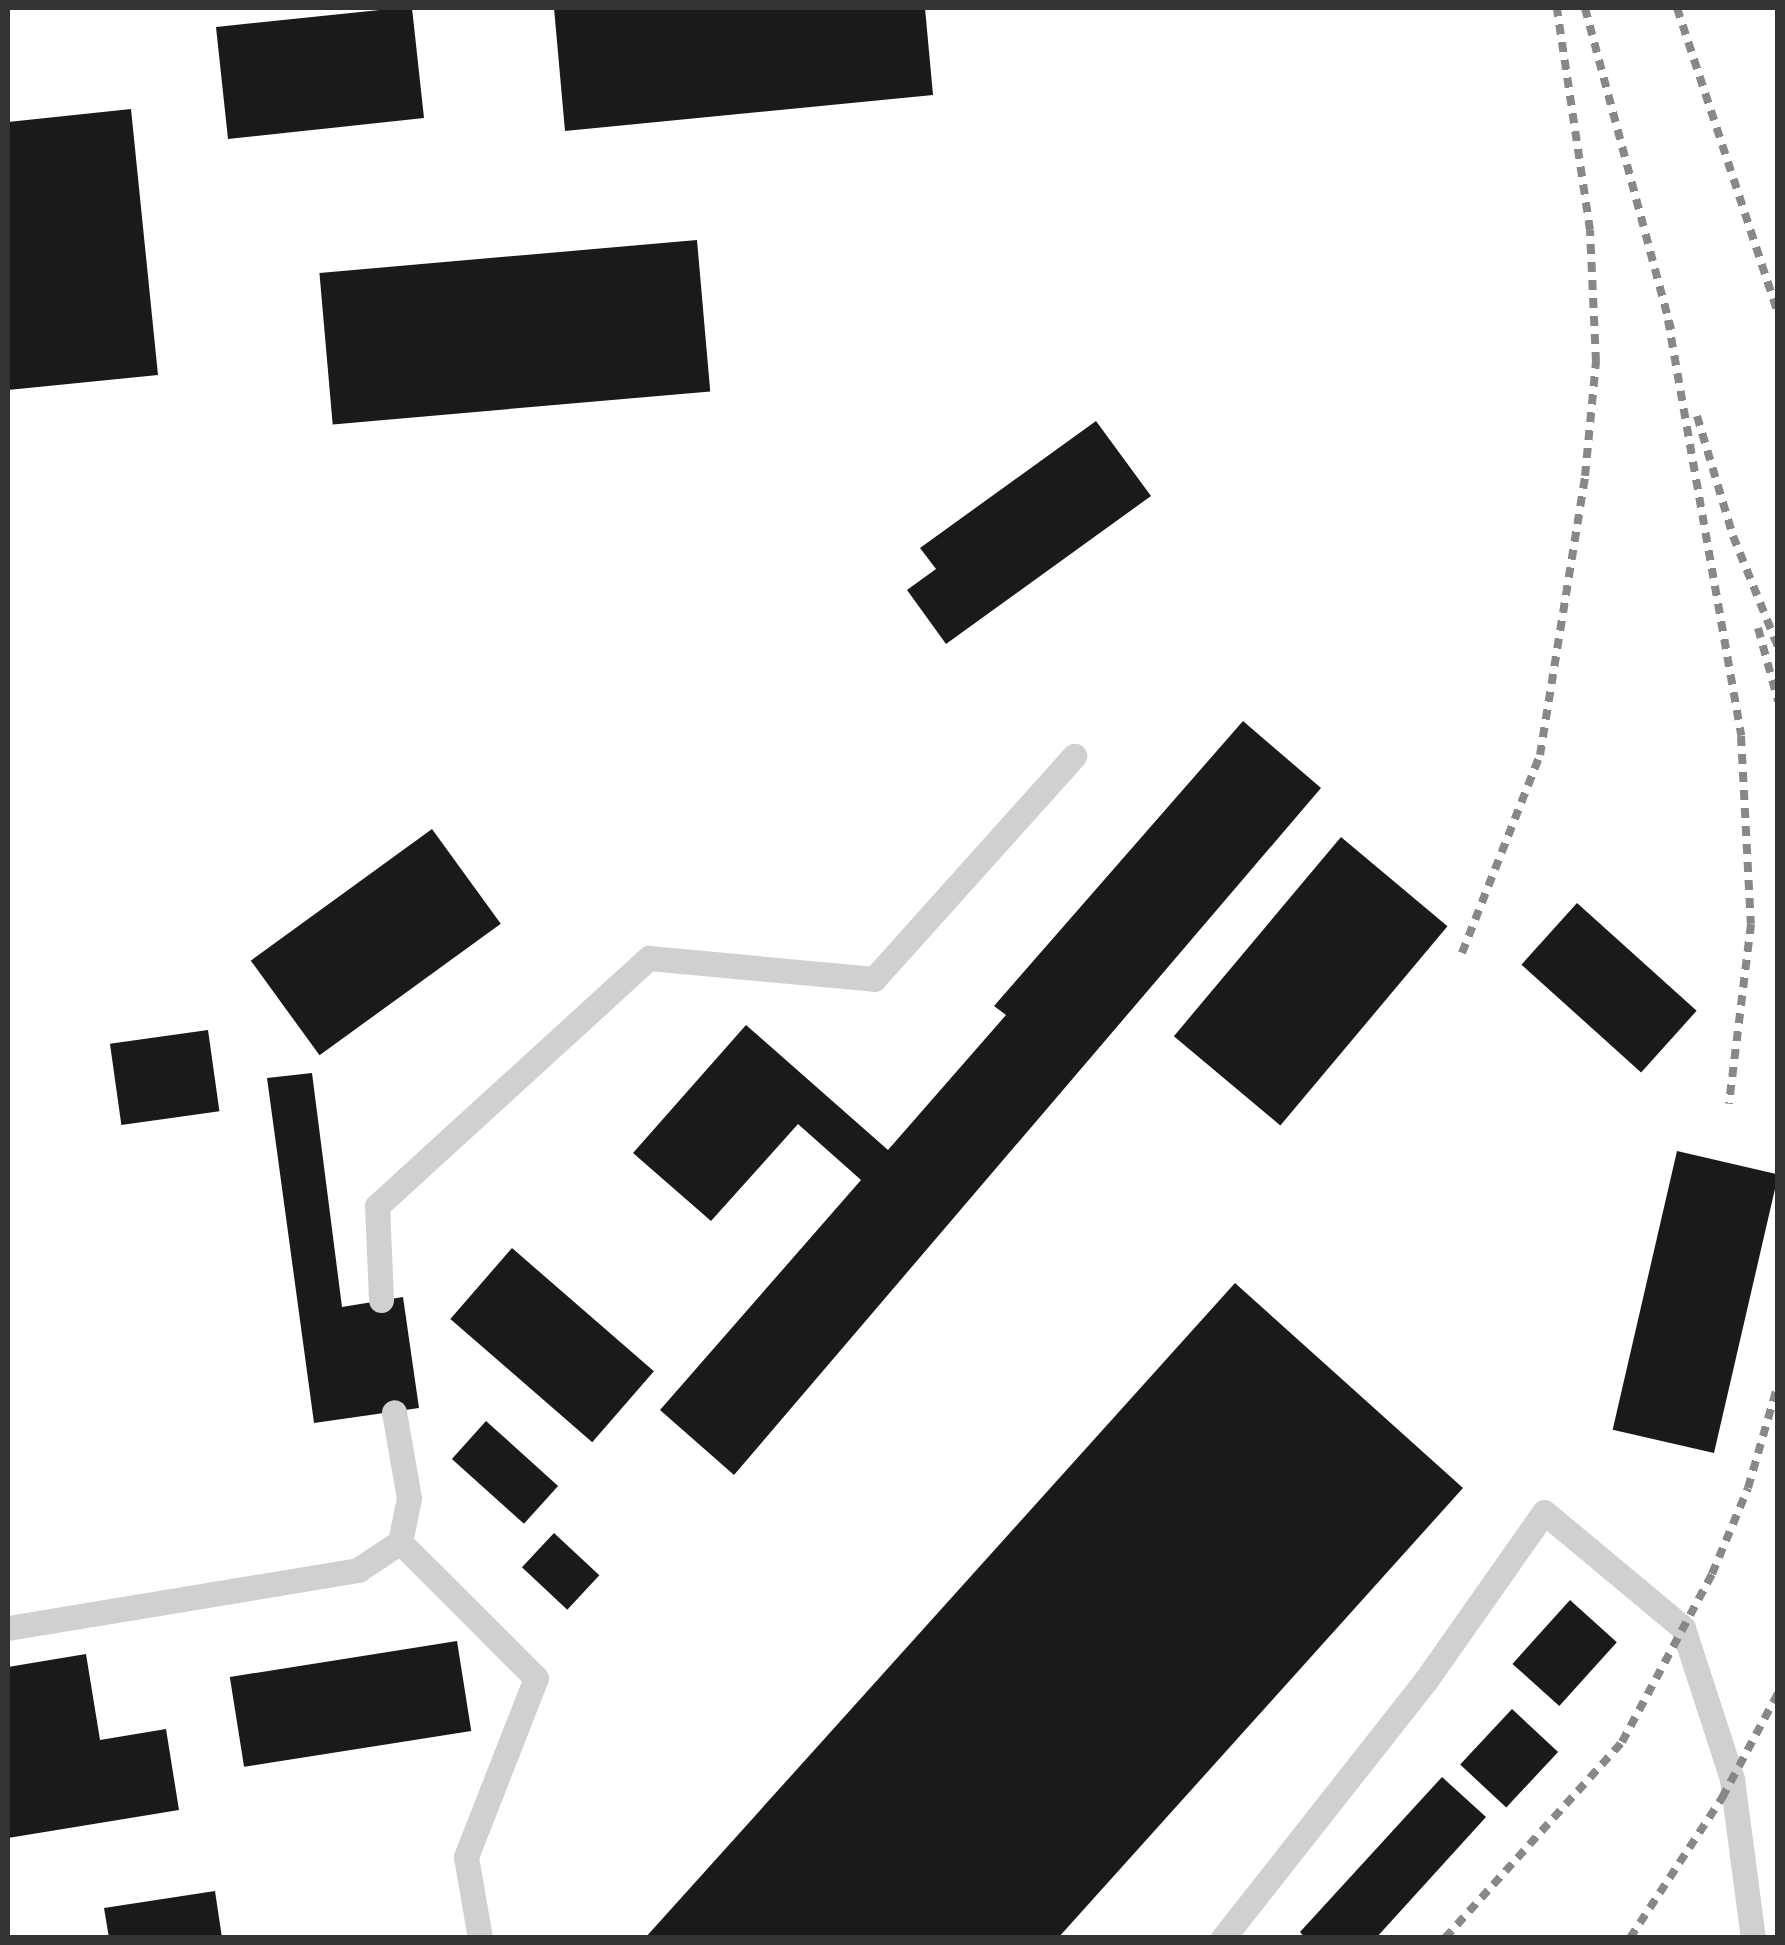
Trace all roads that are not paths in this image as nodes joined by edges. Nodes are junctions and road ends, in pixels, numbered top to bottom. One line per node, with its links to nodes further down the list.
1 (1074, 756): 2 (lane)
2 (380, 1300)
3 (394, 1412): 4 (lane)
4 (400, 1542): 5 (lane); 6 (lane)
5 (8, 1628)
6 (480, 1938)
7 (1222, 1938): 8 (lane)
8 (1752, 1938)

